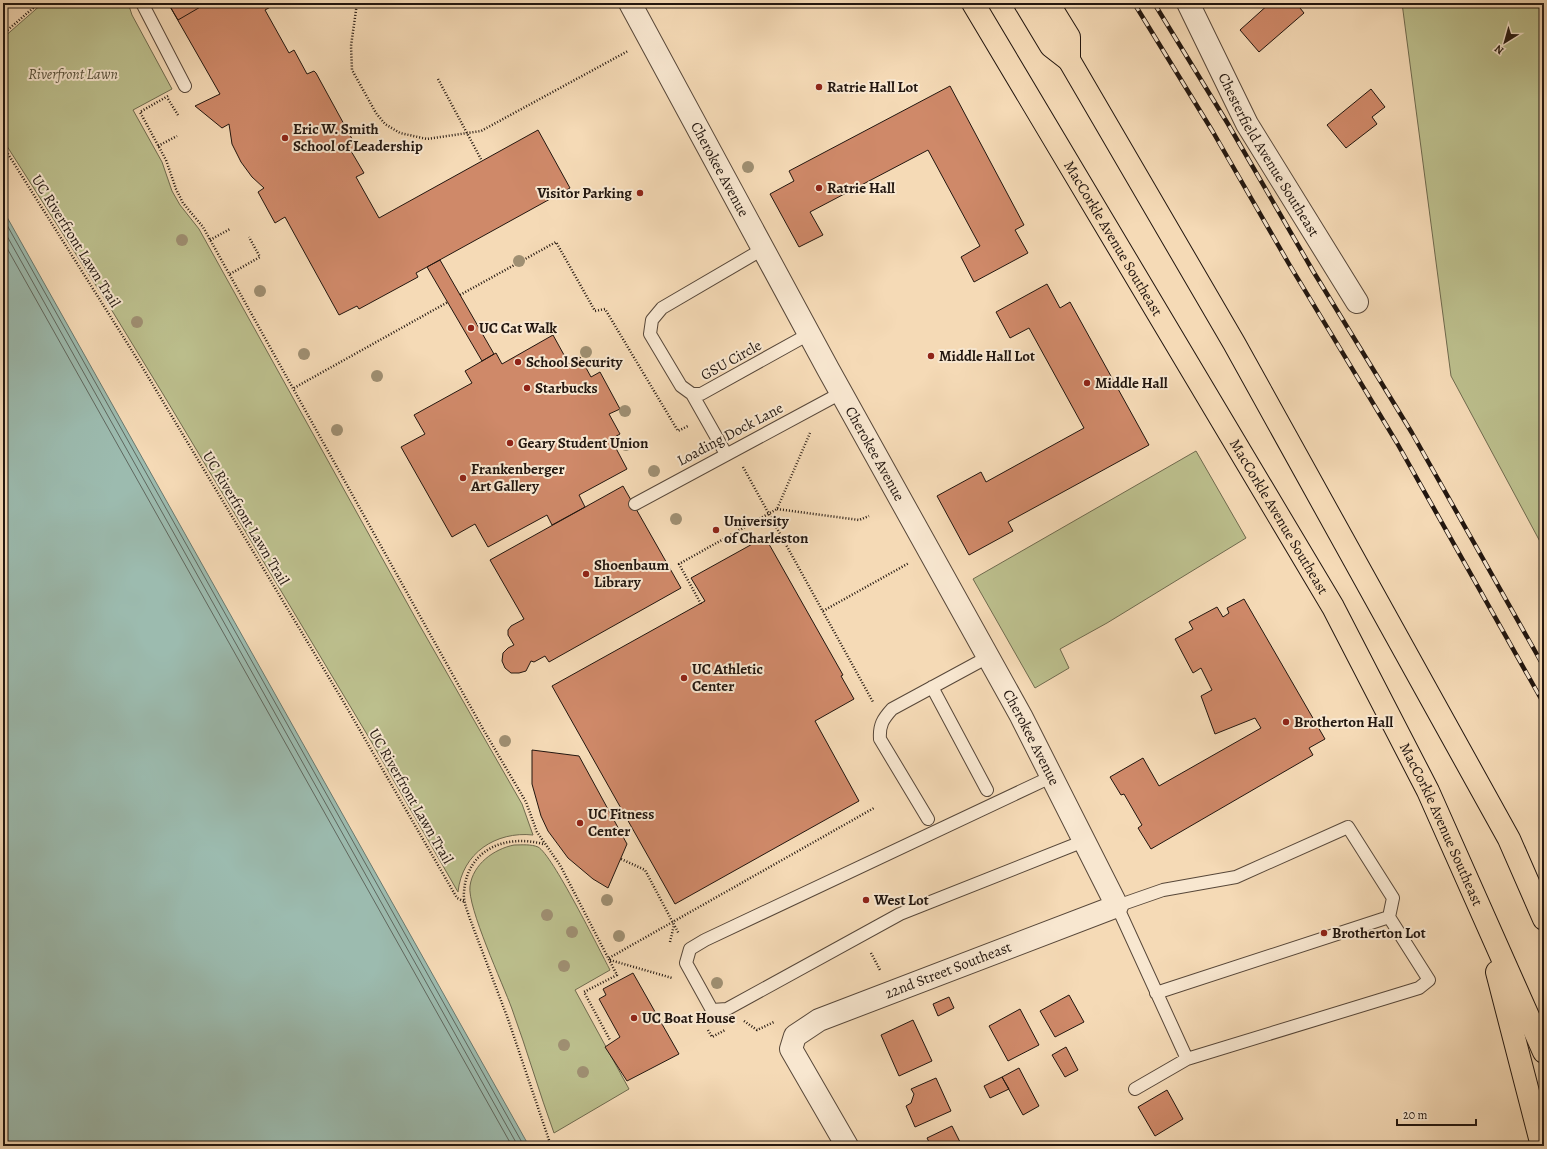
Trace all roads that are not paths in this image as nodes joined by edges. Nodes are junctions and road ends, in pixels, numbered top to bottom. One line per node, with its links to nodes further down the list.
1 (142, 3): 8 (lane)
2 (630, 3): 9 (street, Cherokee Avenue)
3 (973, 3): 23 (main road, MacCorkle Avenue Southeast)
4 (1025, 3): 7 (main road)
5 (1048, 3): 7 (main road)
6 (1188, 3): 10 (street, Chesterfield Avenue Southeast)
7 (1069, 60): 25 (main road)
8 (185, 86)
9 (763, 249): 11 (street, Cherokee Avenue); 13 (lane, GSU Circle)
10 (1357, 302)
11 (809, 334): 12 (street, Cherokee Avenue); 13 (lane, GSU Circle)
12 (841, 393): 14 (lane, Loading Dock Lane); 16 (street, Cherokee Avenue)
13 (692, 394): 14 (lane)
14 (726, 454): 15 (lane, Loading Dock Lane)
15 (635, 504)
16 (988, 657): 17 (lane); 18 (street, Cherokee Avenue)
17 (932, 687): 19 (lane); 20 (lane)
18 (1051, 777): 21 (street, Cherokee Avenue); 21 (lane)
19 (987, 790)
20 (928, 819)
21 (1084, 841): 22 (street, Cherokee Avenue)
22 (1117, 906): 24 (lane); 26 (lane); 30 (street, 22nd Street Southeast)
23 (1480, 907): 27 (main road, MacCorkle Avenue Southeast); 31 (main road)
24 (1389, 917): 26 (lane); 28 (lane)
25 (1544, 919)
26 (1156, 993): 28 (lane)
27 (1544, 1052)
28 (1187, 1059): 29 (lane)
29 (1135, 1089)
30 (847, 1146)
31 (1542, 1146)

